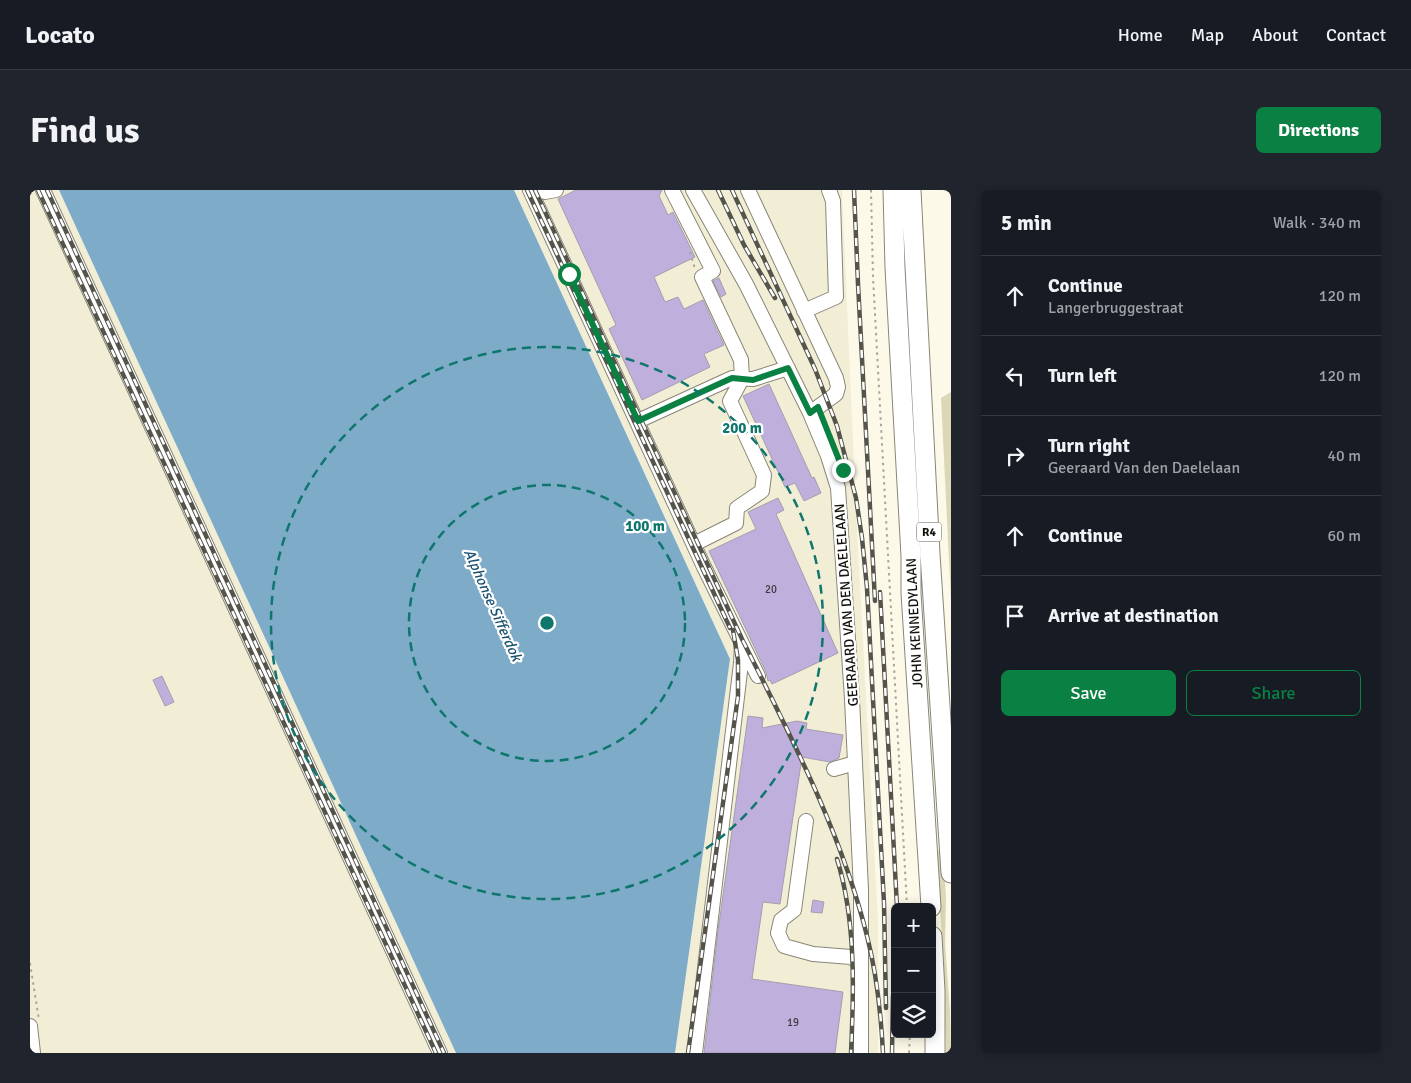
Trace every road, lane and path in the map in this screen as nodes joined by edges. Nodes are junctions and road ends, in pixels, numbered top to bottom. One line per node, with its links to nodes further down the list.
1 (43, 190): 32 (street)
2 (530, 190): 16 (street)
3 (542, 190): 4 (street)
4 (556, 190)
5 (672, 190): 14 (street)
6 (693, 190): 13 (street, GEERAARD VAN DEN DAELELAAN)
7 (748, 190): 12 (street)
8 (828, 190): 12 (street)
9 (871, 190): 24 (path)
10 (893, 190): 25 (highway, JOHN KENNEDYLAAN / R4)
11 (911, 190): 23 (highway, JOHN KENNEDYLAAN / R4)
12 (804, 311): 15 (street)
13 (788, 368): 14 (street); 15 (street, GEERAARD VAN DEN DAELELAAN)
14 (742, 379): 16 (street); 17 (street)
15 (810, 413): 20 (street, GEERAARD VAN DEN DAELELAAN)
16 (638, 421): 17 (street)
17 (694, 544): 18 (street)
18 (742, 645): 19 (street); 33 (street)
19 (758, 676)
20 (855, 763): 21 (street); 28 (street, GEERAARD VAN DEN DAELELAAN)
21 (834, 769)
22 (806, 821): 28 (street)
23 (951, 873)
24 (907, 903)
25 (931, 903)
26 (933, 948): 36 (highway)
27 (30, 963): 29 (path)
28 (861, 964): 34 (street, GEERAARD VAN DEN DAELELAAN)
29 (35, 1024): 31 (street)
30 (910, 1038): 35 (path)
31 (33, 1053)
32 (440, 1053)
33 (694, 1053)
34 (861, 1053)
35 (909, 1053)
36 (935, 1053)

